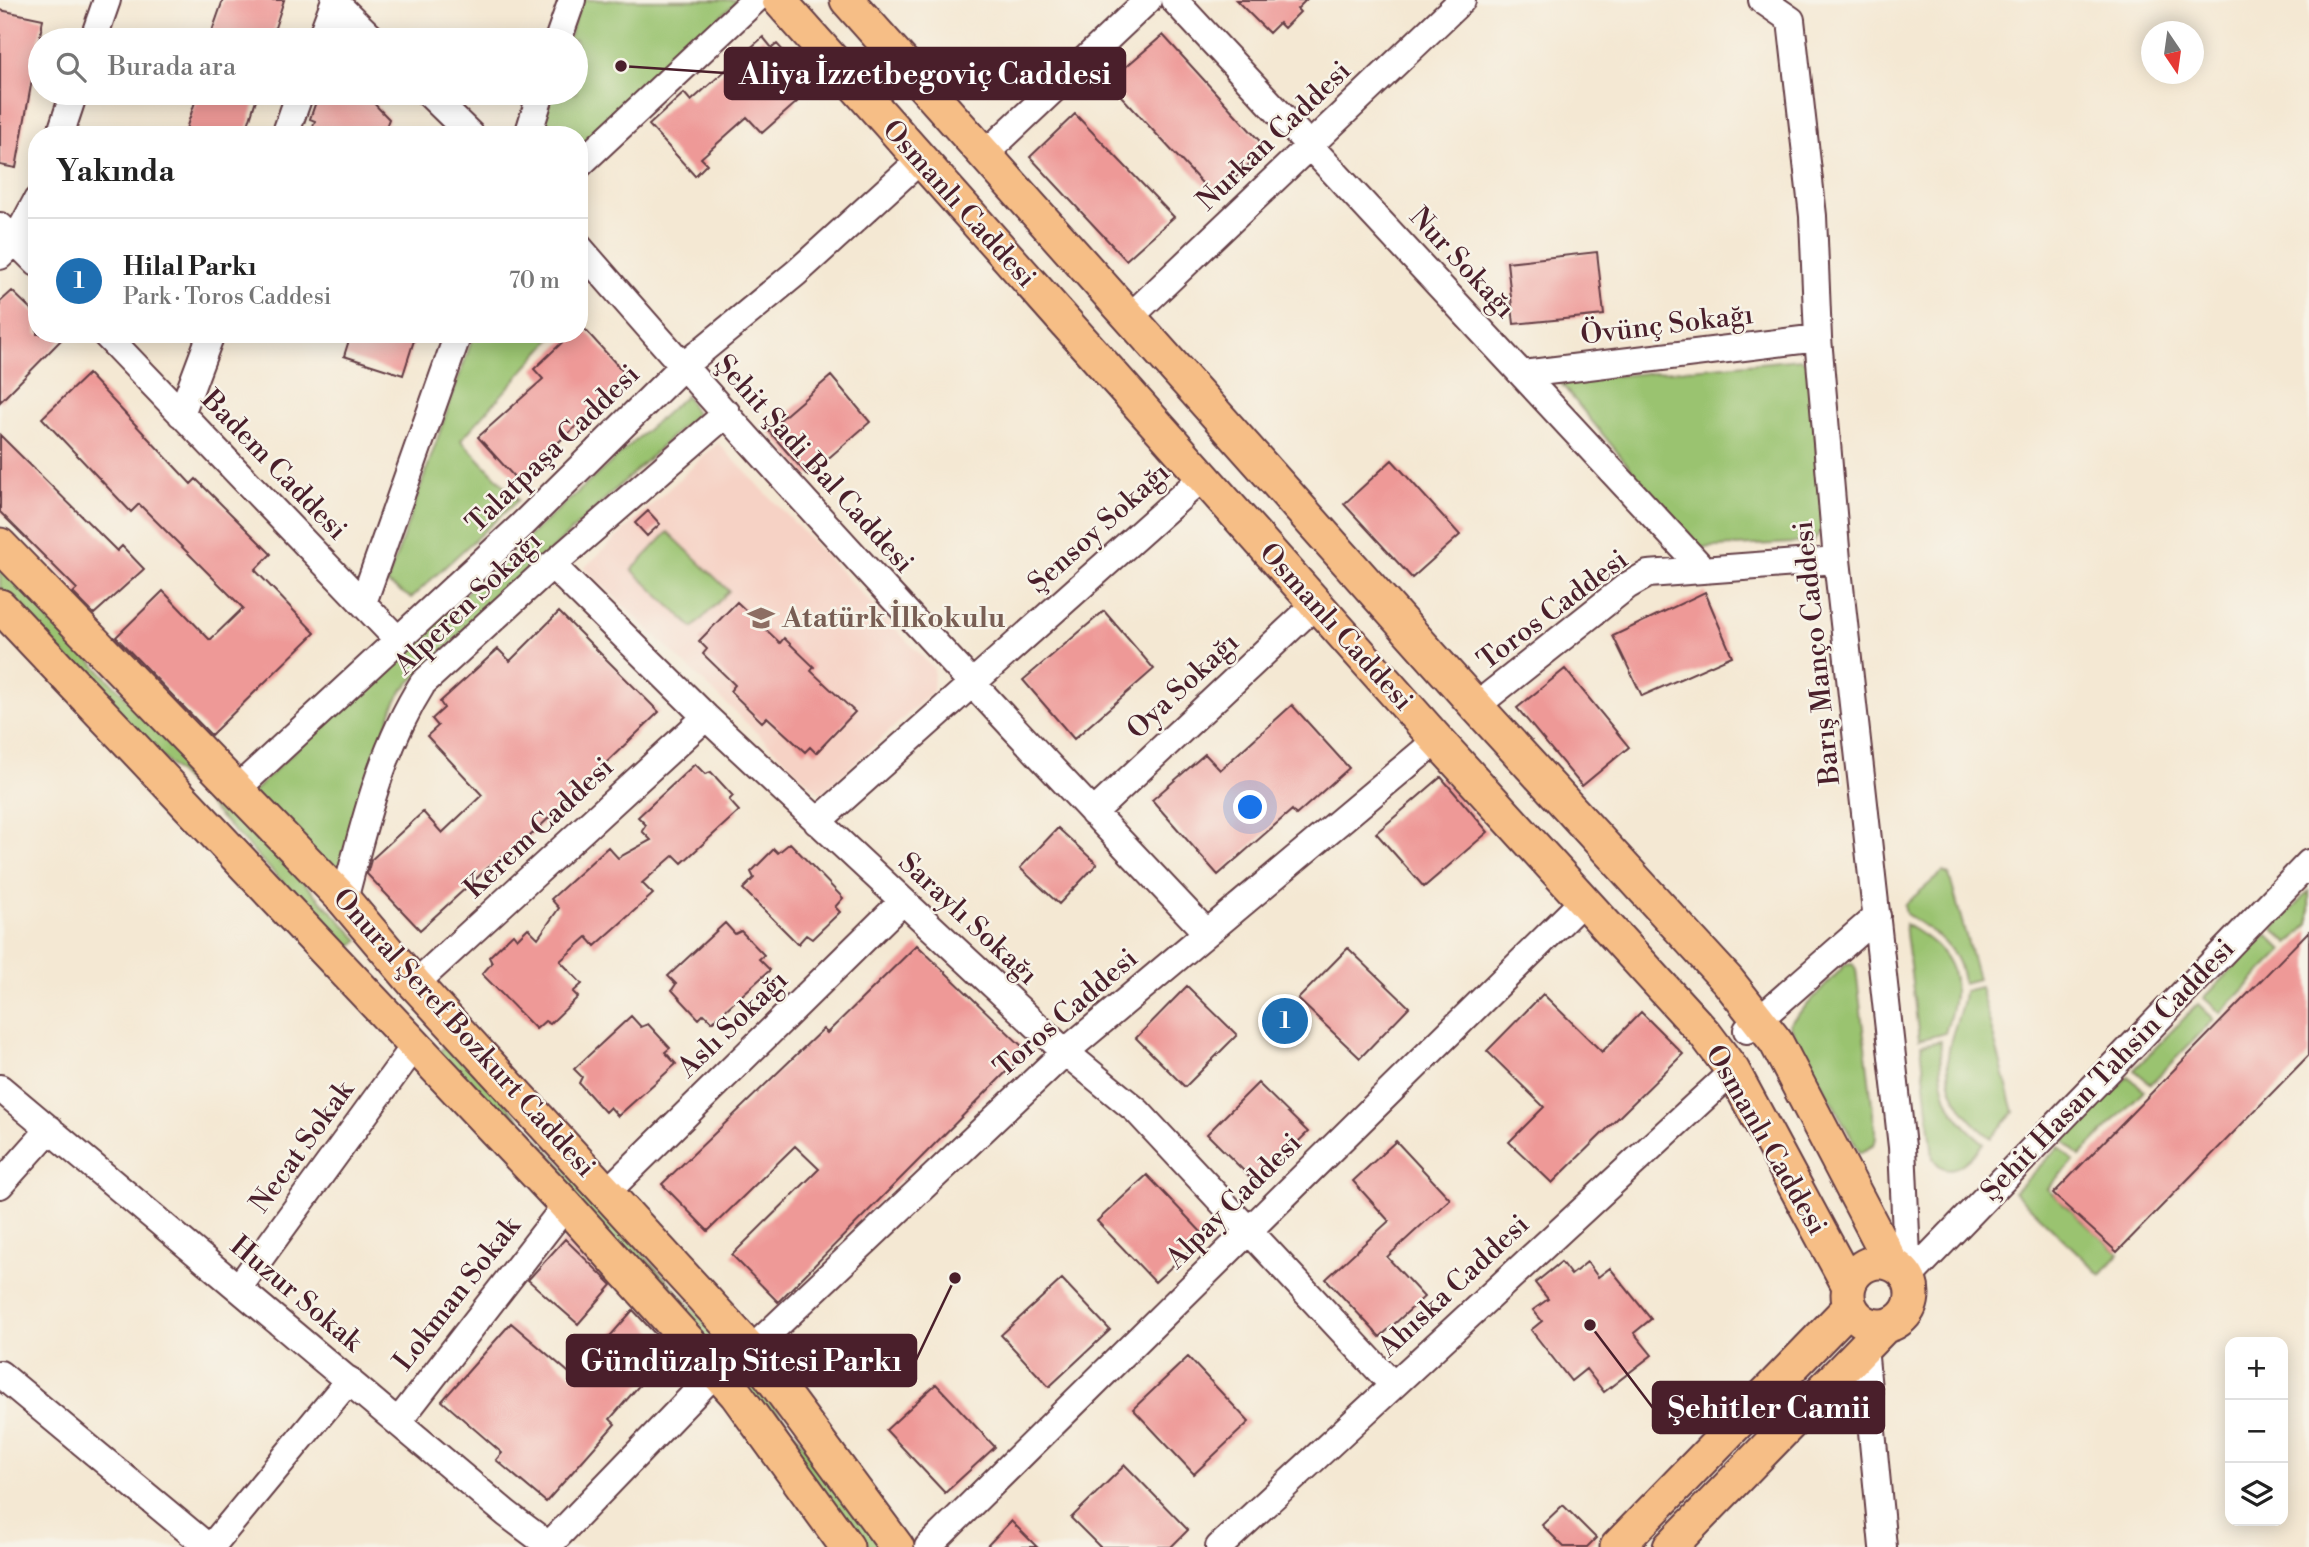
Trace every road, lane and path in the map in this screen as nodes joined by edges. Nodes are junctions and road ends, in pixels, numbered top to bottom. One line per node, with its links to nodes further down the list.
1 (107, 0): 11 (street)
2 (572, 0): 14 (street)
3 (755, 0): 25 (street)
4 (779, 0): 26 (main road, Osmanlı Caddesi)
5 (1148, 0): 24 (street)
6 (1174, 0): 23 (street, Nur Sokağı)
7 (1462, 0): 23 (street, Nurkan Caddesi)
8 (1762, 0): 32 (street, Barış Manço Caddesi)
9 (334, 1): 12 (street); 13 (street)
10 (857, 4): 24 (main road, Osmanlı Caddesi)
11 (97, 28)
12 (324, 28)
13 (362, 28)
14 (562, 28)
15 (70, 105): 19 (street)
16 (296, 105): 20 (street)
17 (440, 105): 21 (street)
18 (537, 105): 22 (street)
19 (63, 126)
20 (288, 126)
21 (462, 126)
22 (531, 126)
23 (1310, 145): 31 (street, Nurkan Caddesi); 37 (street, Nur Sokağı)
24 (985, 154): 31 (main road, Osmanlı Caddesi)
25 (588, 157)
26 (919, 161): 36 (street, Talatpaşa Caddesi); 40 (main road, Osmanlı Caddesi)
27 (28, 212): 28 (street)
28 (5, 241): 29 (street)
29 (28, 257)
30 (588, 257): 36 (street, Şehit Şadi Bal Caddesi)
31 (1130, 317): 50 (main road, Osmanlı Caddesi)
32 (1818, 338): 37 (street, Övünç Sokağı); 42 (street, Barış Manço Caddesi)
33 (114, 343): 39 (street, Badem Caddesi)
34 (208, 343): 39 (street)
35 (455, 343): 45 (street)
36 (682, 367): 38 (street, Şehit Şadi Bal Caddesi); 48 (street, Talatpaşa Caddesi)
37 (1523, 374): 44 (street, Nur Sokağı)
38 (727, 413): 43 (street, Alperen Sokağı); 49 (street, Şehit Şadi Bal Caddesi)
39 (181, 414): 45 (street, Badem Caddesi)
40 (1202, 478): 46 (main road, Osmanlı Caddesi); 49 (street, Şensoy Sokağı)
41 (0, 545): 53 (main road, Onural Şeref Bozkurt Caddesi)
42 (1838, 560): 44 (street, Toros Caddesi); 60 (street, Barış Manço Caddesi)
43 (552, 565): 51 (street, Saraylı Sokağı); 57 (street, Alperen Sokağı)
44 (1703, 569): 50 (street, Toros Caddesi)
45 (363, 603): 48 (street, Badem Caddesi)
46 (1316, 604): 52 (main road, Osmanlı Caddesi); 54 (street, Oya Sokağı)
47 (0, 606): 64 (main road, Onural Şeref Bozkurt Caddesi)
48 (398, 640): 53 (street, Talatpaşa Caddesi)
49 (971, 684): 54 (street, Şehit Şadi Bal Caddesi); 55 (street, Şensoy Sokağı)
50 (1476, 706): 63 (main road, Osmanlı Caddesi)
51 (706, 717): 55 (street, Saraylı Sokağı); 62 (street, Kerem Caddesi)
52 (1437, 740): 58 (main road, Osmanlı Caddesi); 61 (street, Toros Caddesi)
53 (237, 789): 57 (main road, Onural Şeref Bozkurt Caddesi)
54 (1093, 813): 61 (street, Şehit Şadi Bal Caddesi)
55 (817, 821): 59 (street, Saraylı Sokağı)
56 (2309, 863): 73 (street, Şehit Hasan Tahsin Caddesi)
57 (344, 900): 62 (main road, Onural Şeref Bozkurt Caddesi)
58 (1584, 900): 66 (main road, Osmanlı Caddesi); 72 (street, Alpay Caddesi)
59 (903, 901): 65 (street, Saraylı Sokağı); 70 (street, Aslı Sokağı)
60 (1877, 916): 63 (street); 73 (street, Barış Manço Caddesi)
61 (1207, 933): 65 (street, Toros Caddesi)
62 (415, 984): 70 (main road, Onural Şeref Bozkurt Caddesi)
63 (1761, 1031): 66 (main road); 66 (main road); 73 (main road, Osmanlı Caddesi)
64 (416, 1044): 71 (main road, Onural Şeref Bozkurt Caddesi); 74 (street, Necat Sokak)
65 (1065, 1052): 72 (street, Saraylı Sokağı); 77 (street, Toros Caddesi)
66 (1733, 1071): 75 (main road, Osmanlı Caddesi); 81 (street, Ahıska Caddesi)
67 (0, 1088): 68 (street, Huzur Sokak)
68 (50, 1129): 69 (street); 74 (street, Huzur Sokak)
69 (0, 1185)
70 (608, 1191): 77 (main road, Onural Şeref Bozkurt Caddesi)
71 (566, 1205): 78 (main road, Onural Şeref Bozkurt Caddesi); 82 (street, Lokman Sokak)
72 (1249, 1231): 81 (street, Saraylı Sokağı); 87 (street, Alpay Caddesi)
73 (1900, 1271): 75 (main road); 76 (main road)
74 (239, 1287): 80 (street, Huzur Sokak)
75 (1849, 1296): 76 (main road); 89 (main road)
76 (1874, 1336): 90 (main road); 91 (street)
77 (751, 1350): 86 (main road, Onural Şeref Bozkurt Caddesi)
78 (716, 1372): 83 (street); 85 (main road, Onural Şeref Bozkurt Caddesi)
79 (0, 1374): 84 (street)
80 (349, 1380): 82 (street, Huzur Sokak); 84 (street)
81 (1393, 1385): 88 (street, Ahıska Caddesi)
82 (398, 1422): 83 (street, Huzur Sokak)
83 (550, 1546)
84 (210, 1547)
85 (848, 1547)
86 (897, 1547)
87 (928, 1547)
88 (1219, 1547)
89 (1617, 1547)
90 (1670, 1547)
91 (1883, 1547)

